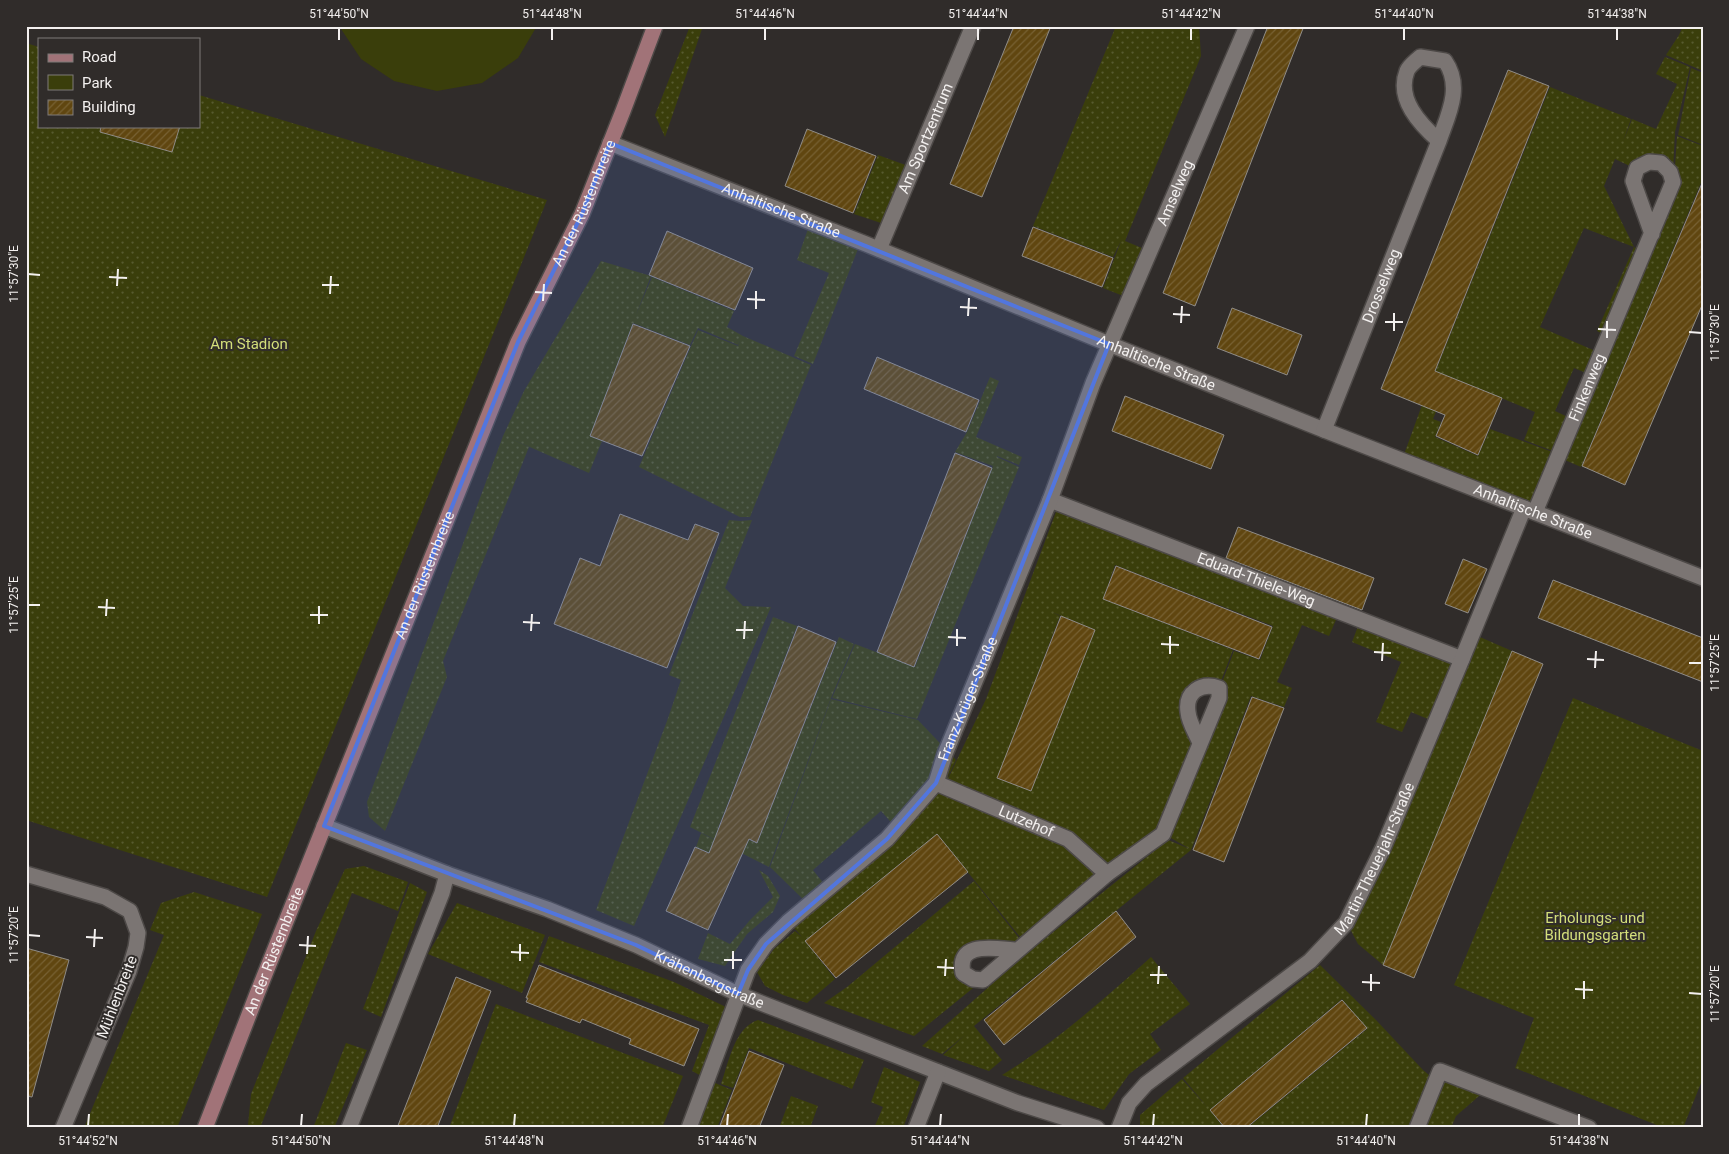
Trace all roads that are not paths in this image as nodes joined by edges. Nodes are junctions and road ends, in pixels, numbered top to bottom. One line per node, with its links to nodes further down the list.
1 (655, 26): 7 (main road, An der Rüsternbreite)
2 (973, 26): 9 (street, Am Sportzentrum)
3 (1232, 26): 5 (street)
4 (1247, 26): 5 (street, Amselweg)
5 (1240, 41): 10 (street, Amselweg)
6 (1439, 141): 6 (street, Drosselweg); 11 (street, Drosselweg)
7 (610, 143): 9 (street, Anhaltische Straße); 18 (main road, An der Rüsternbreite)
8 (1652, 234): 13 (street, Finkenweg)
9 (878, 249): 10 (street, Anhaltische Straße)
10 (1110, 344): 11 (street, Anhaltische Straße); 12 (street, Franz-Krüger-Straße)
11 (1324, 430): 13 (street, Anhaltische Straße)
12 (1050, 500): 15 (street, Eduard-Thiele-Weg); 17 (street, Franz-Krüger-Straße)
13 (1529, 510): 14 (street, Anhaltische Straße); 15 (street, Martin-Theuerjahr-Straße)
14 (1703, 578)
15 (1462, 659): 31 (street, Martin-Theuerjahr-Straße)
16 (1200, 743): 21 (street)
17 (936, 783): 21 (street, Lutzehof); 23 (street, Franz-Krüger-Straße)
18 (324, 826): 20 (street, Krähenbergstraße); 26 (main road, An der Rüsternbreite)
19 (26, 874): 25 (street, Mühlenbreite)
20 (447, 874): 23 (street, Krähenbergstraße); 27 (street)
21 (1107, 874): 22 (street)
22 (1016, 950)
23 (738, 994): 24 (street, Krähenbergstraße); 28 (street, Franz-Krüger-Straße)
24 (938, 1072): 29 (street); 30 (street, Krähenbergstraße)
25 (63, 1128)
26 (206, 1128)
27 (349, 1128)
28 (689, 1128)
29 (916, 1128)
30 (1097, 1128)
31 (1119, 1128)
32 (1417, 1128): 33 (street)
33 (1589, 1128)

